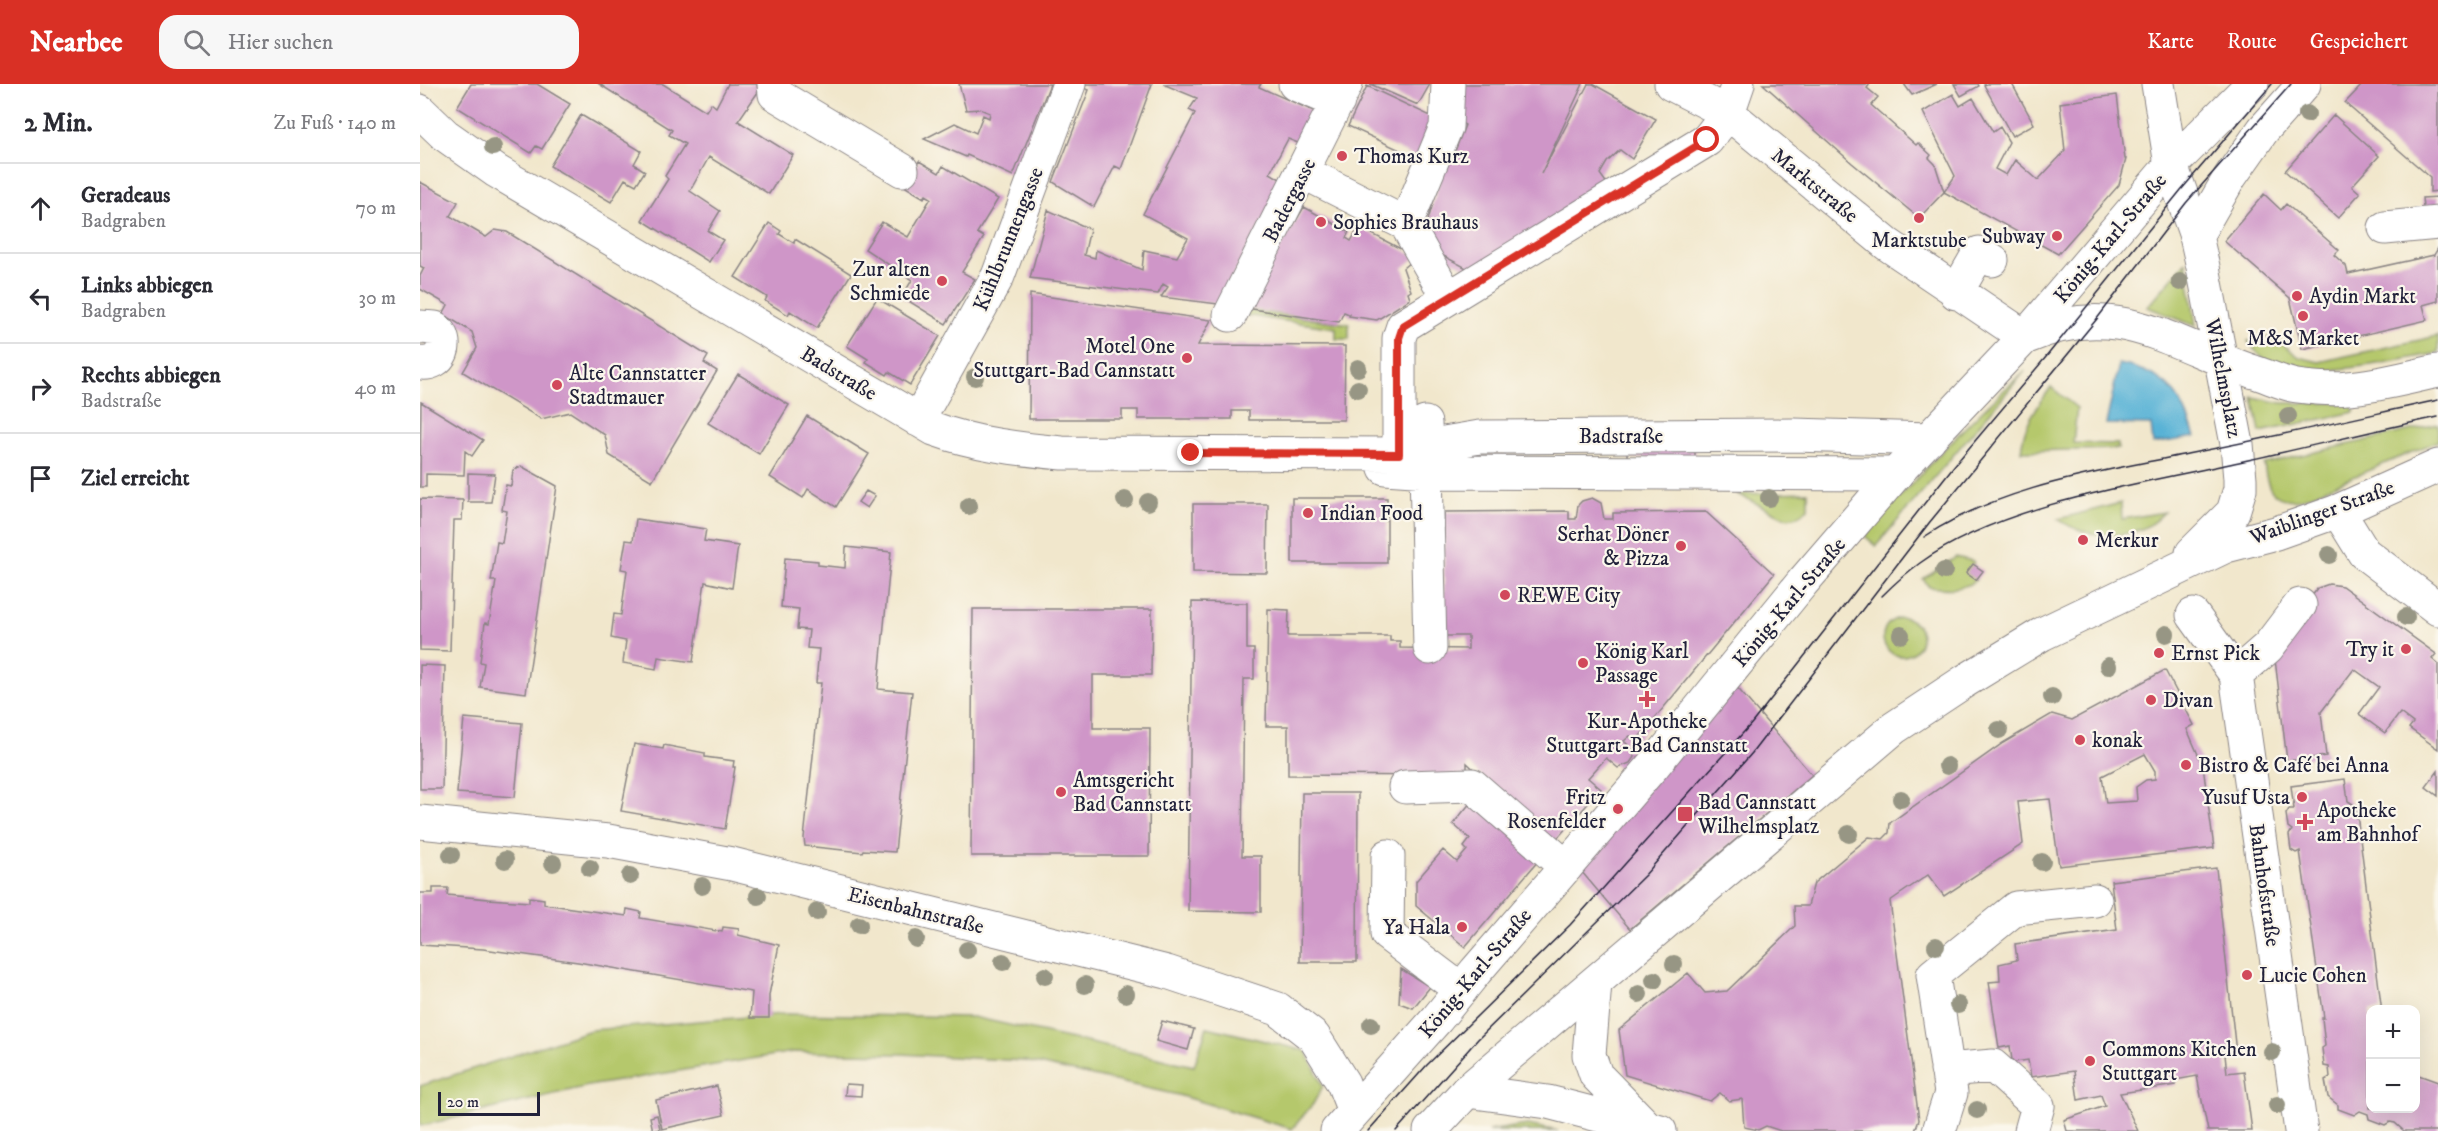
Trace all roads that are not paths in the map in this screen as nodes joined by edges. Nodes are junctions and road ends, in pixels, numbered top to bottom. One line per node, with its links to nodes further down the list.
1 (774, 84): 13 (street)
2 (1069, 84): 28 (street, Kühlbrunnengasse)
3 (1295, 84): 9 (street)
4 (1448, 84): 16 (street)
5 (1671, 84): 10 (street, Marktstraße)
6 (2157, 84): 12 (street, Wilhelmsplatz)
7 (2252, 84): 12 (street, König-Karl-Straße)
8 (2304, 84): 18 (street)
9 (1342, 93): 14 (street, Badergasse)
10 (1733, 98): 20 (street, Marktstraße); 21 (street)
11 (420, 111): 28 (street, Badstraße)
12 (2171, 165): 18 (street, Wilhelmsplatz); 24 (street, König-Karl-Straße)
13 (902, 171)
14 (1303, 172): 16 (street); 22 (street, Badergasse)
15 (2438, 223): 17 (street)
16 (1406, 224): 21 (street)
17 (2385, 228)
18 (2196, 236): 25 (street, Wilhelmsplatz)
19 (1990, 253): 20 (street)
20 (1956, 293): 24 (street, Marktstraße)
21 (1448, 298): 30 (street)
22 (1230, 315)
23 (420, 327): 26 (street)
24 (2025, 338): 25 (street); 29 (street, König-Karl-Straße)
25 (2219, 360): 27 (street); 34 (street, Wilhelmsplatz)
26 (420, 363)
27 (2438, 371)
28 (918, 420): 30 (street, Badstraße)
29 (1929, 439): 30 (street, Badstraße); 32 (street, König-Karl-Straße)
30 (1419, 449): 32 (street, Badstraße); 38 (street)
31 (2438, 466): 33 (street, Waiblinger Straße)
32 (1896, 474): 43 (street, König-Karl-Straße)
33 (2338, 511): 34 (street, Waiblinger Straße); 36 (street)
34 (2173, 571): 45 (street)
35 (2300, 605): 39 (street)
36 (2438, 609)
37 (2193, 615): 39 (street, Bahnhofstraße)
38 (1430, 648)
39 (2236, 675): 54 (street, Bahnhofstraße)
40 (1405, 787): 43 (street)
41 (420, 822): 49 (street, Eisenbahnstraße)
42 (1388, 856): 46 (street)
43 (1566, 867): 46 (street, König-Karl-Straße)
44 (2095, 900): 47 (street)
45 (1595, 983): 48 (street); 50 (street)
46 (1461, 990): 49 (street, König-Karl-Straße)
47 (1947, 1070): 52 (street); 53 (street)
48 (1467, 1091): 50 (street); 51 (street)
49 (1346, 1121)
50 (1654, 1129)
51 (1430, 1131)
52 (1939, 1131)
53 (2031, 1131)
54 (2301, 1131)

